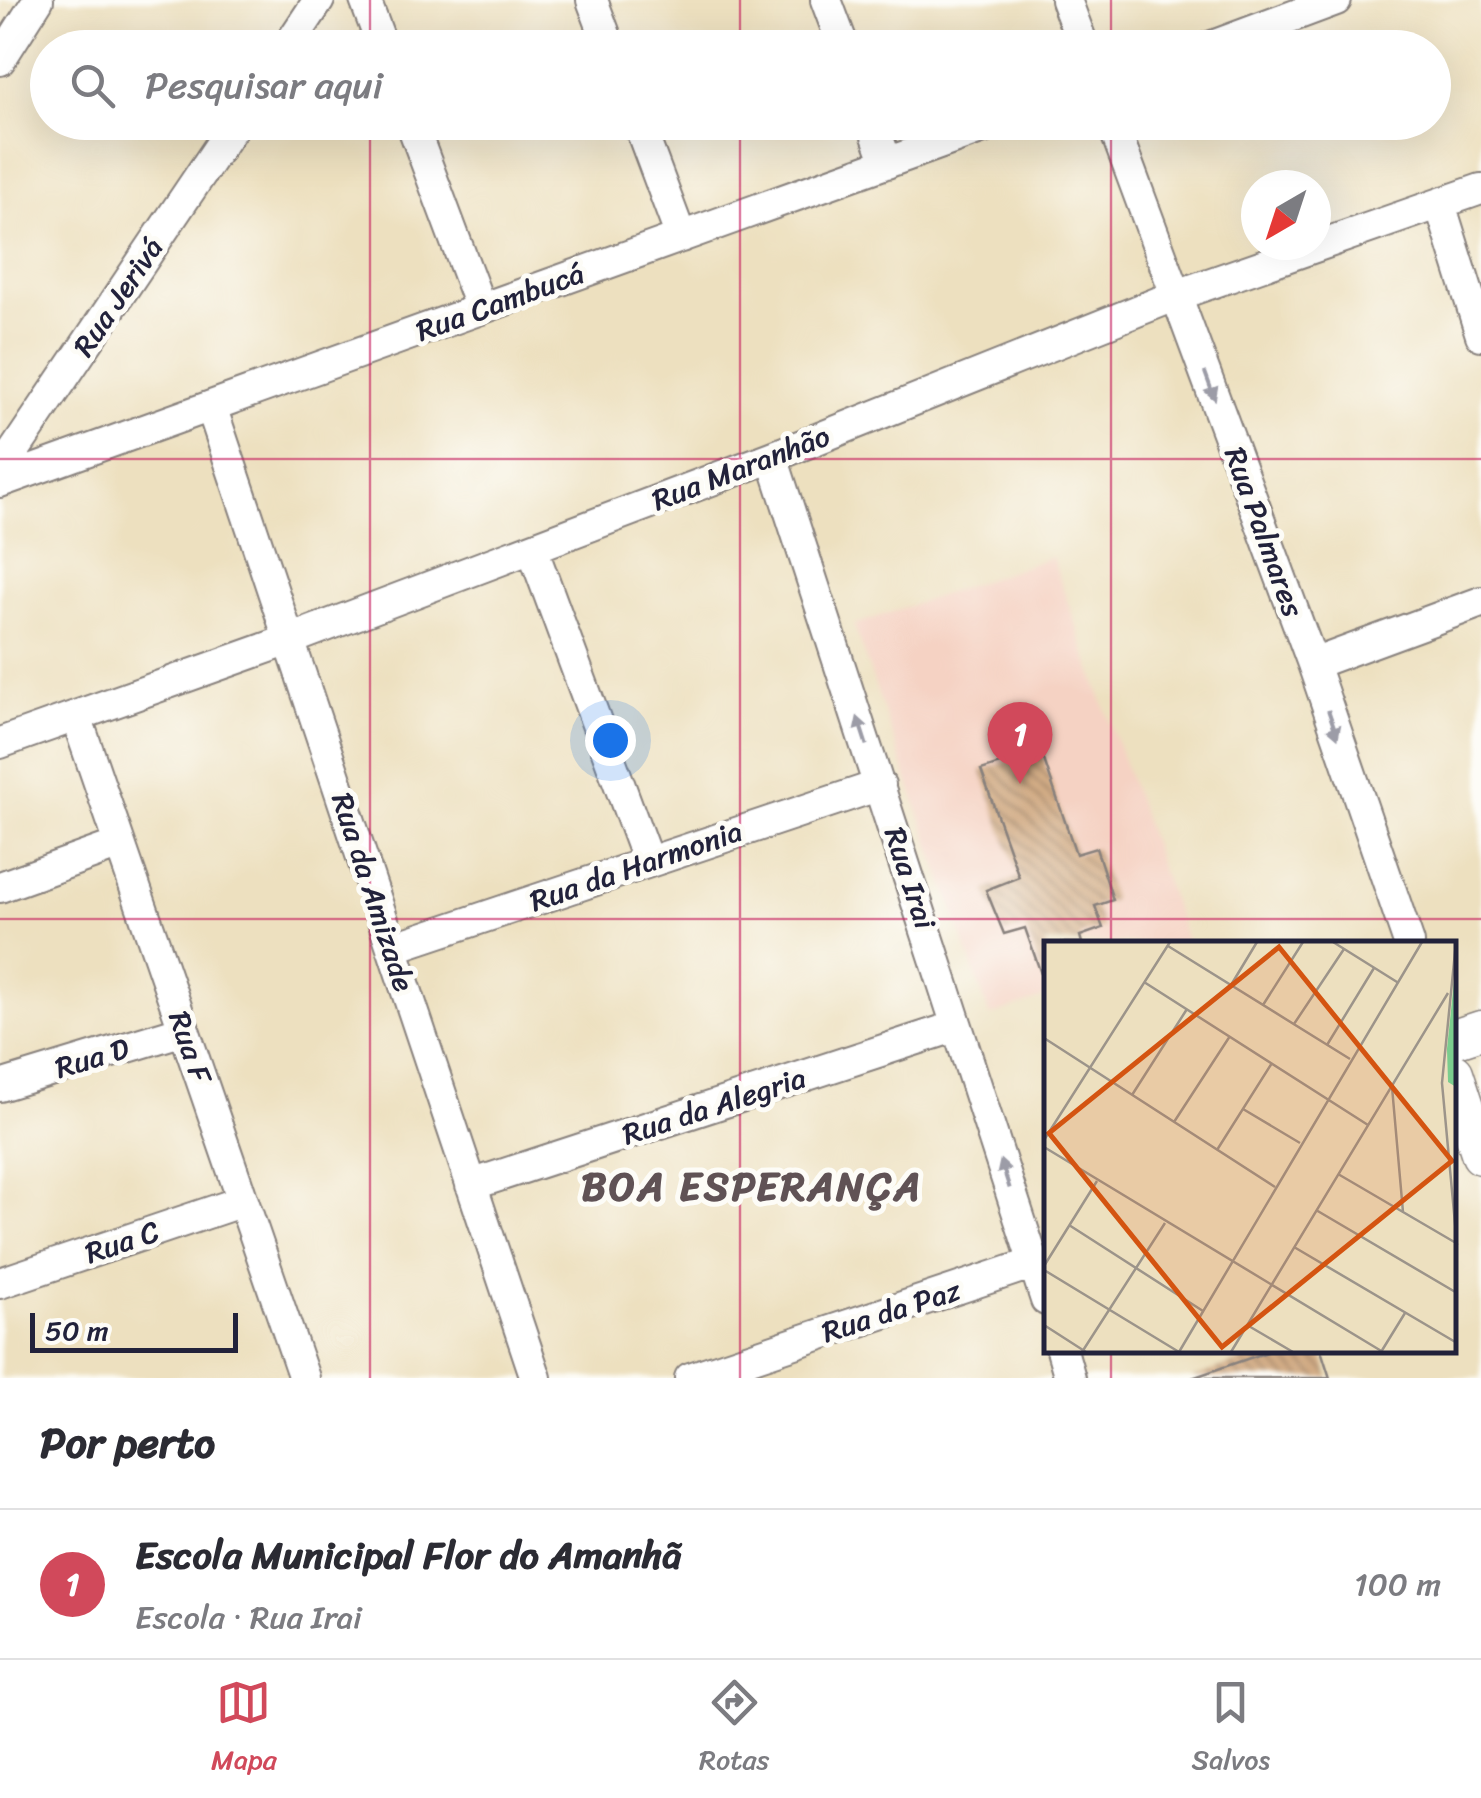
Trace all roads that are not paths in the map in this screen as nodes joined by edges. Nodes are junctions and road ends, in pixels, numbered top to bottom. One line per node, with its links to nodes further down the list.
1 (38, 0): 14 (street)
2 (319, 0): 8 (street)
3 (365, 0): 9 (street)
4 (592, 0): 10 (street)
5 (826, 0): 11 (street)
6 (1066, 0): 12 (street)
7 (1321, 3): 13 (street)
8 (299, 30)
9 (376, 30)
10 (603, 30)
11 (837, 30)
12 (1077, 30)
13 (1253, 30)
14 (0, 60)
15 (224, 140): 30 (street, Rua Jerivá)
16 (418, 140): 26 (street)
17 (645, 140): 24 (street)
18 (879, 140): 21 (street)
19 (950, 140): 21 (street, Rua Cambucá)
20 (1119, 140): 25 (street, Rua Palmares)
21 (887, 163): 24 (street, Rua Cambucá)
22 (1481, 188): 23 (street, Rua Maranhão)
23 (1440, 204): 25 (street, Rua Maranhão); 27 (street)
24 (680, 237): 26 (street, Rua Cambucá)
25 (1177, 295): 29 (street, Rua Maranhão); 35 (street, Rua Palmares, one-way to 35)
26 (481, 309): 28 (street, Rua Cambucá)
27 (1481, 336)
28 (211, 406): 31 (street, Rua Cambucá); 34 (street, Rua da Amizade)
29 (772, 457): 32 (street, Rua Maranhão); 38 (street, Rua Irai, one-way to 29)
30 (0, 472)
31 (0, 482)
32 (532, 548): 34 (street, Rua Maranhão); 40 (street)
33 (1481, 602): 35 (street)
34 (289, 640): 36 (street, Rua Maranhão); 43 (street, Rua da Amizade)
35 (1312, 664): 42 (street, Rua Palmares, one-way to 42)
36 (76, 716): 37 (street, Rua Maranhão); 39 (street, Rua F)
37 (0, 743)
38 (880, 785): 40 (street, Rua da Harmonia); 44 (street, Rua Irai)
39 (120, 844): 41 (street); 45 (street, Rua F)
40 (648, 862): 43 (street, Rua da Harmonia)
41 (0, 888)
42 (1408, 941)
43 (392, 948): 51 (street, Rua da Amizade)
44 (957, 1026): 51 (street, Rua da Alegria); 53 (street, Rua Irai, one-way to 44)
45 (184, 1030): 49 (street, Rua D); 52 (street, Rua F)
46 (1481, 1030): 47 (street)
47 (1456, 1038)
48 (1456, 1078): 50 (street)
49 (0, 1086)
50 (1481, 1155)
51 (471, 1185): 58 (street, Rua da Amizade)
52 (243, 1201): 54 (street, Rua C); 57 (street, Rua F)
53 (1034, 1263): 55 (street, Rua Irai); 59 (street, Rua da Paz)
54 (0, 1283)
55 (1044, 1294)
56 (1063, 1353): 60 (street)
57 (304, 1378)
58 (536, 1378)
59 (690, 1378)
60 (1070, 1378)

